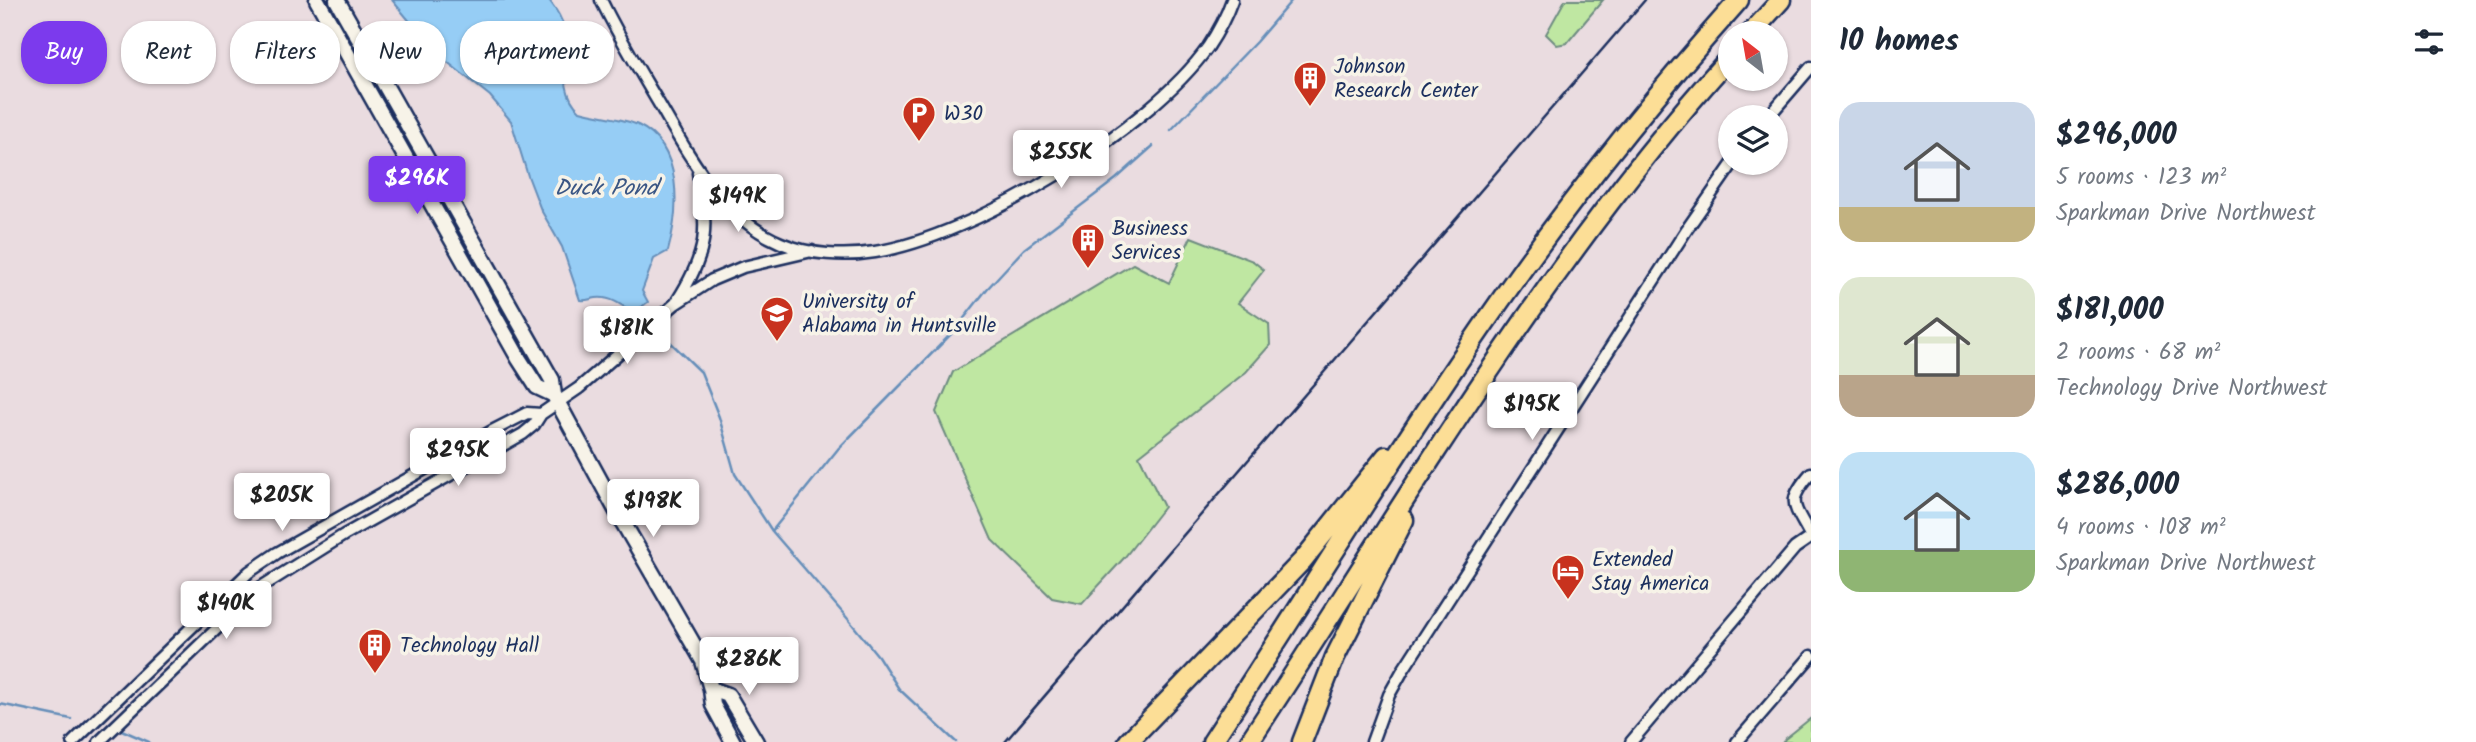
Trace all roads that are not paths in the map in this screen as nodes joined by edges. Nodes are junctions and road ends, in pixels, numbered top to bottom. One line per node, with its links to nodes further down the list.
1 (317, 0): 16 (main road)
2 (337, 0): 16 (main road)
3 (601, 0): 11 (street)
4 (1232, 0): 13 (street)
5 (1739, 0): 15 (highway)
6 (1781, 0): 7 (highway)
7 (1762, 21)
8 (1811, 67): 10 (street)
9 (1718, 70): 18 (highway)
10 (1778, 105)
11 (697, 169): 13 (street); 14 (street)
12 (1725, 175): 31 (street)
13 (812, 251): 14 (street)
14 (675, 304): 16 (street)
15 (1435, 397): 27 (highway); 28 (highway)
16 (556, 399): 17 (street); 22 (main road)
17 (541, 414): 23 (street); 24 (street)
18 (1433, 457): 29 (highway); 30 (highway)
19 (1811, 473): 20 (street)
20 (1811, 537): 32 (street)
21 (1811, 656): 33 (street)
22 (712, 690): 25 (main road); 26 (main road)
23 (73, 742)
24 (99, 742)
25 (733, 742)
26 (756, 742)
27 (1128, 742)
28 (1212, 742)
29 (1249, 742)
30 (1302, 742)
31 (1371, 742)
32 (1631, 742)
33 (1737, 742)

